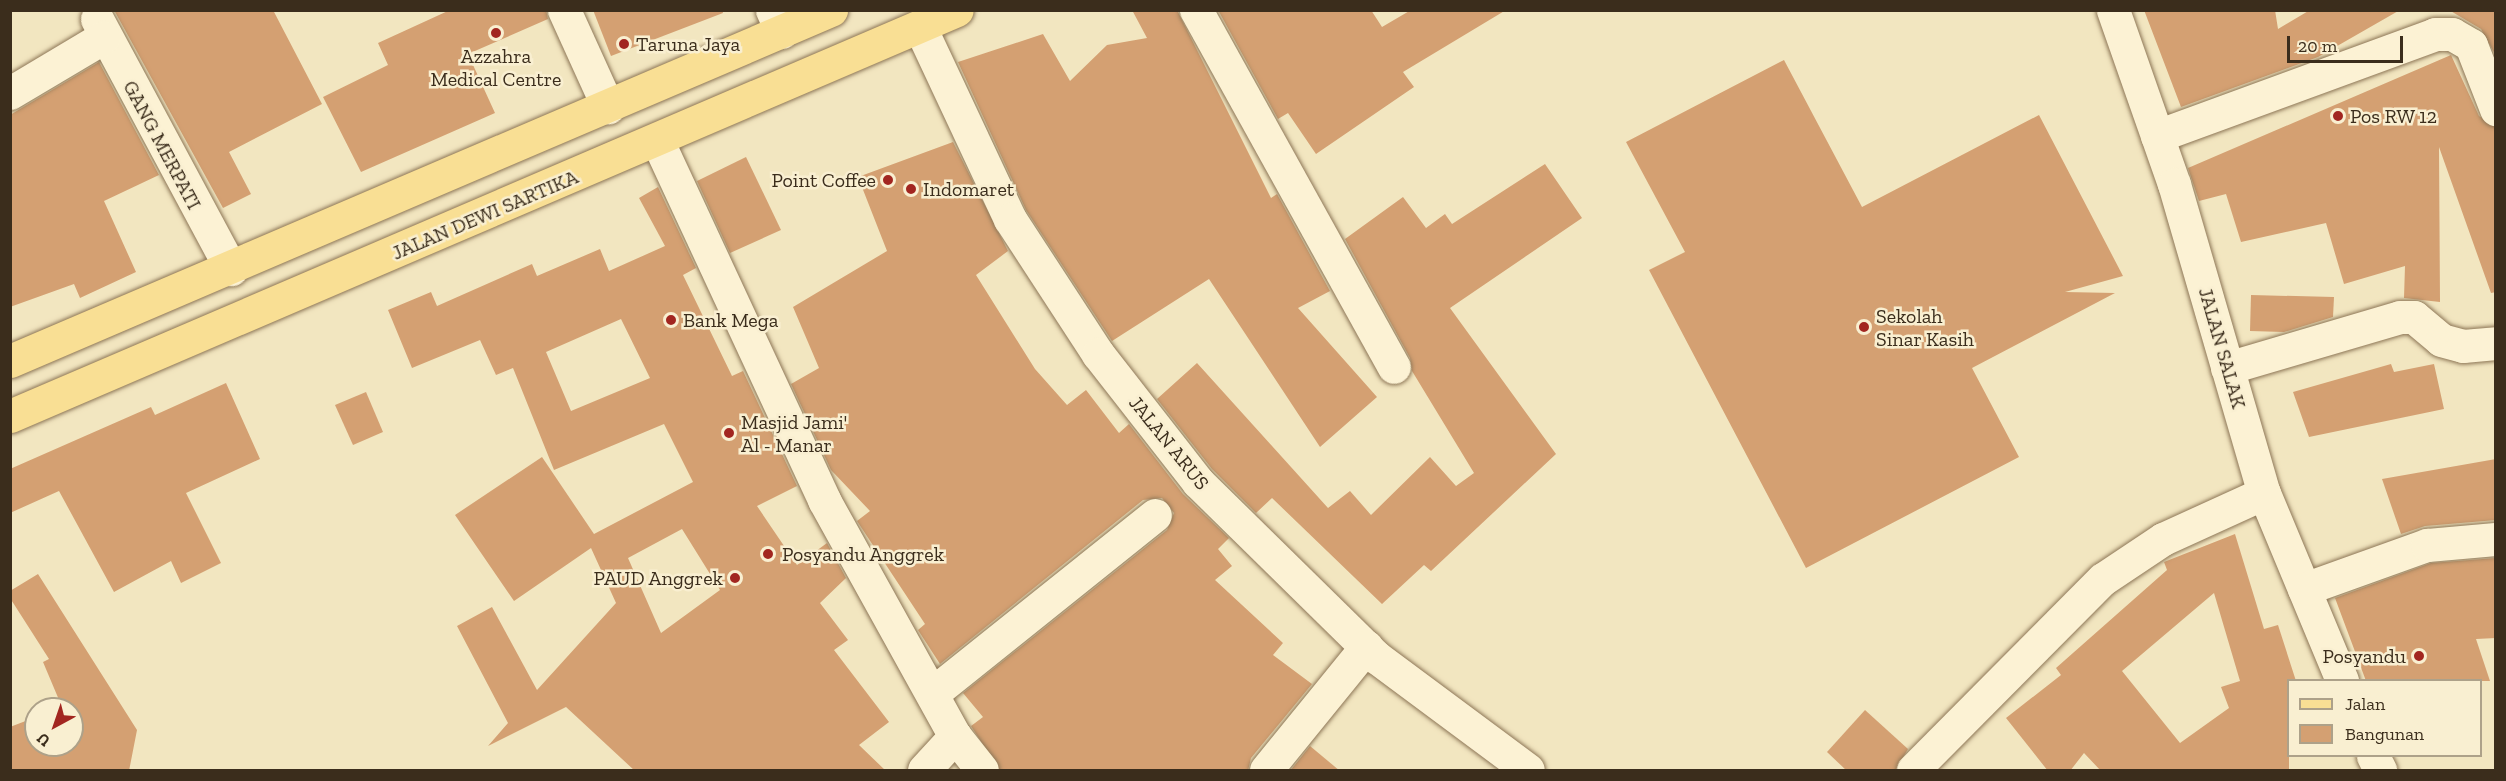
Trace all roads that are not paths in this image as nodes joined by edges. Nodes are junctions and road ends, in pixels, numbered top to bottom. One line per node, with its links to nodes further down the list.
1 (564, 10): 9 (street)
2 (831, 10): 6 (main road)
3 (957, 10): 7 (main road, JALAN DEWI SARTIKA)
4 (1196, 10): 16 (street)
5 (2113, 10): 11 (street, JALAN SALAK)
6 (777, 21): 9 (main road)
7 (920, 27): 12 (main road, JALAN DEWI SARTIKA); 23 (street, JALAN ARUS)
8 (10, 93): 13 (street, GANG MERPATI)
9 (608, 107): 13 (main road)
10 (2496, 109): 11 (street)
11 (2157, 136): 17 (street, JALAN SALAK)
12 (658, 142): 18 (main road, JALAN DEWI SARTIKA); 25 (street)
13 (231, 269): 15 (main road)
14 (2496, 343): 17 (street)
15 (10, 361)
16 (1394, 367)
17 (2227, 368): 19 (street, JALAN SALAK)
18 (10, 416)
19 (2264, 493): 22 (street, JALAN SALAK); 32 (street)
20 (1155, 514): 25 (street)
21 (2496, 539): 22 (street)
22 (2304, 589): 24 (street, JALAN SALAK)
23 (1366, 647): 30 (street); 31 (street, JALAN ARUS)
24 (2341, 679)
25 (934, 692): 26 (street)
26 (955, 736): 28 (street); 29 (street)
27 (2373, 757): 33 (street)
28 (924, 771)
29 (982, 771)
30 (1266, 771)
31 (1528, 771)
32 (1913, 771)
33 (2380, 771)

